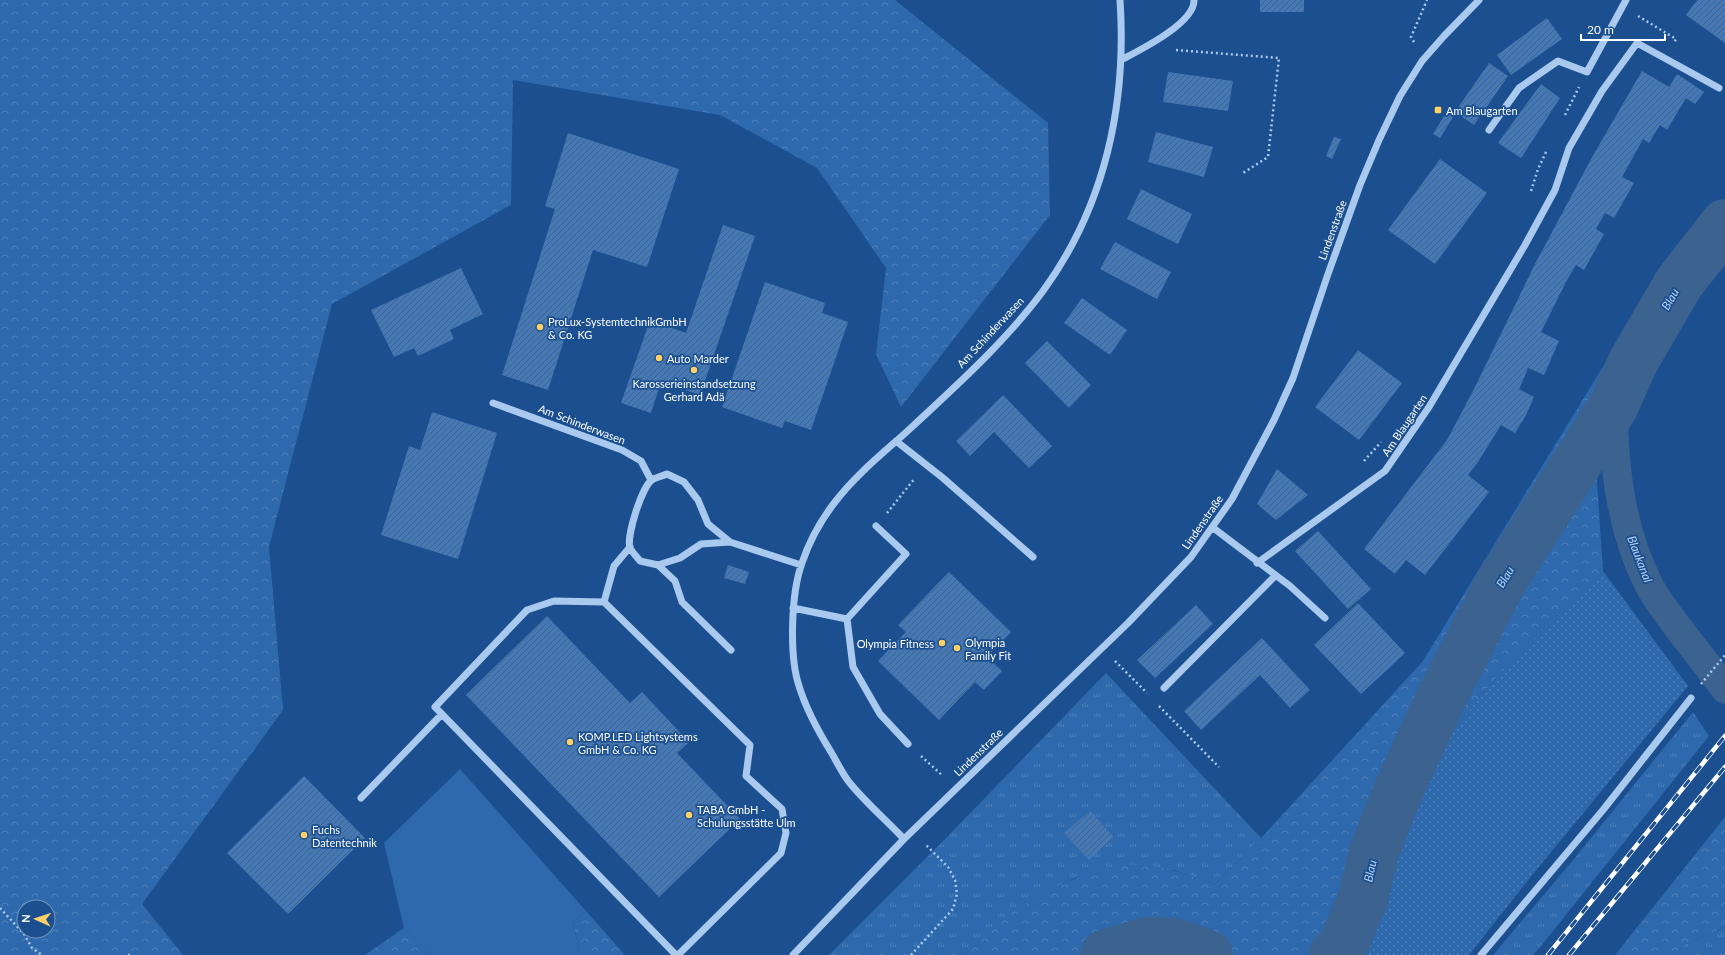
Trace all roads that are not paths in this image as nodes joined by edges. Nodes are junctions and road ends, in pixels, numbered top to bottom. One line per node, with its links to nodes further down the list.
1 (1120, 0): 5 (street, Am Schinderwasen)
2 (1194, 0): 5 (street)
3 (1479, 0): 12 (street, Lindenstraße)
4 (1626, 0): 7 (street)
5 (1121, 60): 9 (street, Am Schinderwasen)
6 (1719, 88): 16 (street, Am Blaugarten)
7 (1489, 130)
8 (493, 403): 10 (street, Am Schinderwasen)
9 (896, 442): 15 (street); 18 (street, Am Schinderwasen)
10 (651, 480): 13 (street); 14 (street)
11 (876, 526): 23 (street)
12 (1212, 527): 16 (street); 30 (street, Lindenstraße)
13 (730, 542): 17 (street); 18 (street)
14 (630, 547): 17 (street); 20 (street)
15 (1033, 557)
16 (1258, 563): 19 (street)
17 (658, 565): 24 (street)
18 (801, 565): 21 (street, Am Schinderwasen)
19 (1275, 576): 22 (street); 25 (street)
20 (604, 602): 27 (street); 31 (street)
21 (794, 608): 23 (street); 30 (street, Am Schinderwasen)
22 (1325, 618)
23 (847, 619): 28 (street)
24 (731, 650)
25 (1164, 688)
26 (1690, 698): 33 (street)
27 (442, 714): 29 (street); 31 (street)
28 (908, 744)
29 (361, 798)
30 (904, 839): 32 (street, Lindenstraße)
31 (677, 955)
32 (793, 955)
33 (1481, 955)

